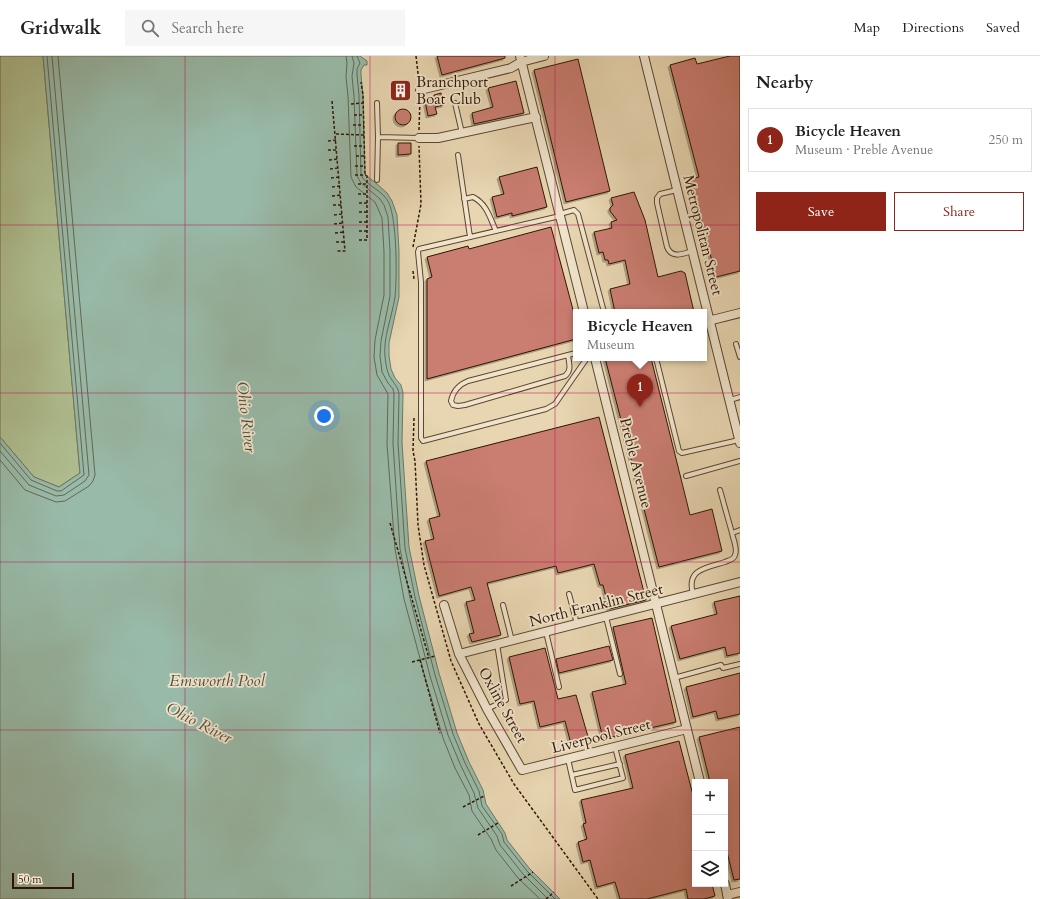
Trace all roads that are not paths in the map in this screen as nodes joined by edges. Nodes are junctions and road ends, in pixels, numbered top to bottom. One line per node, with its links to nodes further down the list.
1 (544, 56): 3 (street)
2 (644, 56): 13 (street, Metropolitan Street)
3 (520, 59): 4 (street); 7 (street)
4 (420, 90)
5 (377, 103): 9 (lane)
6 (455, 103): 8 (lane)
7 (537, 121): 8 (street); 15 (street)
8 (462, 132): 10 (street)
9 (378, 136): 10 (lane); 12 (lane)
10 (419, 138)
11 (458, 155): 14 (lane)
12 (377, 180)
13 (677, 190): 18 (street, Metropolitan Street); 18 (lane)
14 (464, 199): 16 (lane); 17 (lane)
15 (560, 215): 16 (lane); 19 (street); 20 (lane)
16 (496, 231): 17 (lane)
17 (470, 237): 28 (lane)
18 (692, 251): 21 (street, Metropolitan Street)
19 (583, 309)
20 (603, 309)
21 (704, 309)
22 (740, 312): 23 (street)
23 (707, 321): 32 (street, Metropolitan Street)
24 (736, 344): 27 (lane)
25 (573, 354): 26 (lane)
26 (568, 355): 26 (lane)
27 (740, 357)
28 (585, 361)
29 (596, 361): 42 (street, Preble Avenue)
30 (657, 361): 33 (lane)
31 (740, 398): 32 (lane)
32 (729, 400): 33 (street, Metropolitan Street)
33 (740, 442)
34 (740, 461): 35 (lane)
35 (686, 476)
36 (720, 490): 38 (lane)
37 (740, 530): 38 (lane)
38 (732, 533): 41 (lane)
39 (740, 582): 41 (street, North Franklin Street)
40 (569, 594): 46 (lane)
41 (693, 594): 42 (street, North Franklin Street)
42 (656, 604): 45 (street, North Franklin Street); 53 (street, Preble Avenue)
43 (444, 605): 50 (street, Oxline Street)
44 (503, 605): 48 (lane)
45 (606, 617): 46 (street, North Franklin Street); 52 (lane)
46 (577, 624): 47 (street, North Franklin Street)
47 (546, 632): 48 (street, North Franklin Street); 54 (lane)
48 (512, 641): 49 (street, North Franklin Street)
49 (497, 644): 50 (street, North Franklin Street); 55 (lane)
50 (459, 654): 55 (street, Oxline Street)
51 (740, 664): 53 (lane)
52 (620, 674)
53 (674, 678): 56 (street, Preble Avenue)
54 (559, 687)
55 (487, 709): 60 (street, Oxline Street)
56 (687, 729): 57 (street, Liverpool Street); 62 (street, Preble Avenue)
57 (615, 747): 58 (street, Liverpool Street); 59 (lane)
58 (568, 759): 60 (street, Liverpool Street); 61 (lane)
59 (620, 764): 61 (lane); 61 (lane)
60 (522, 770)
61 (572, 775)
62 (699, 779)
63 (726, 887): 65 (street)
64 (740, 892): 65 (street)
65 (728, 897)

